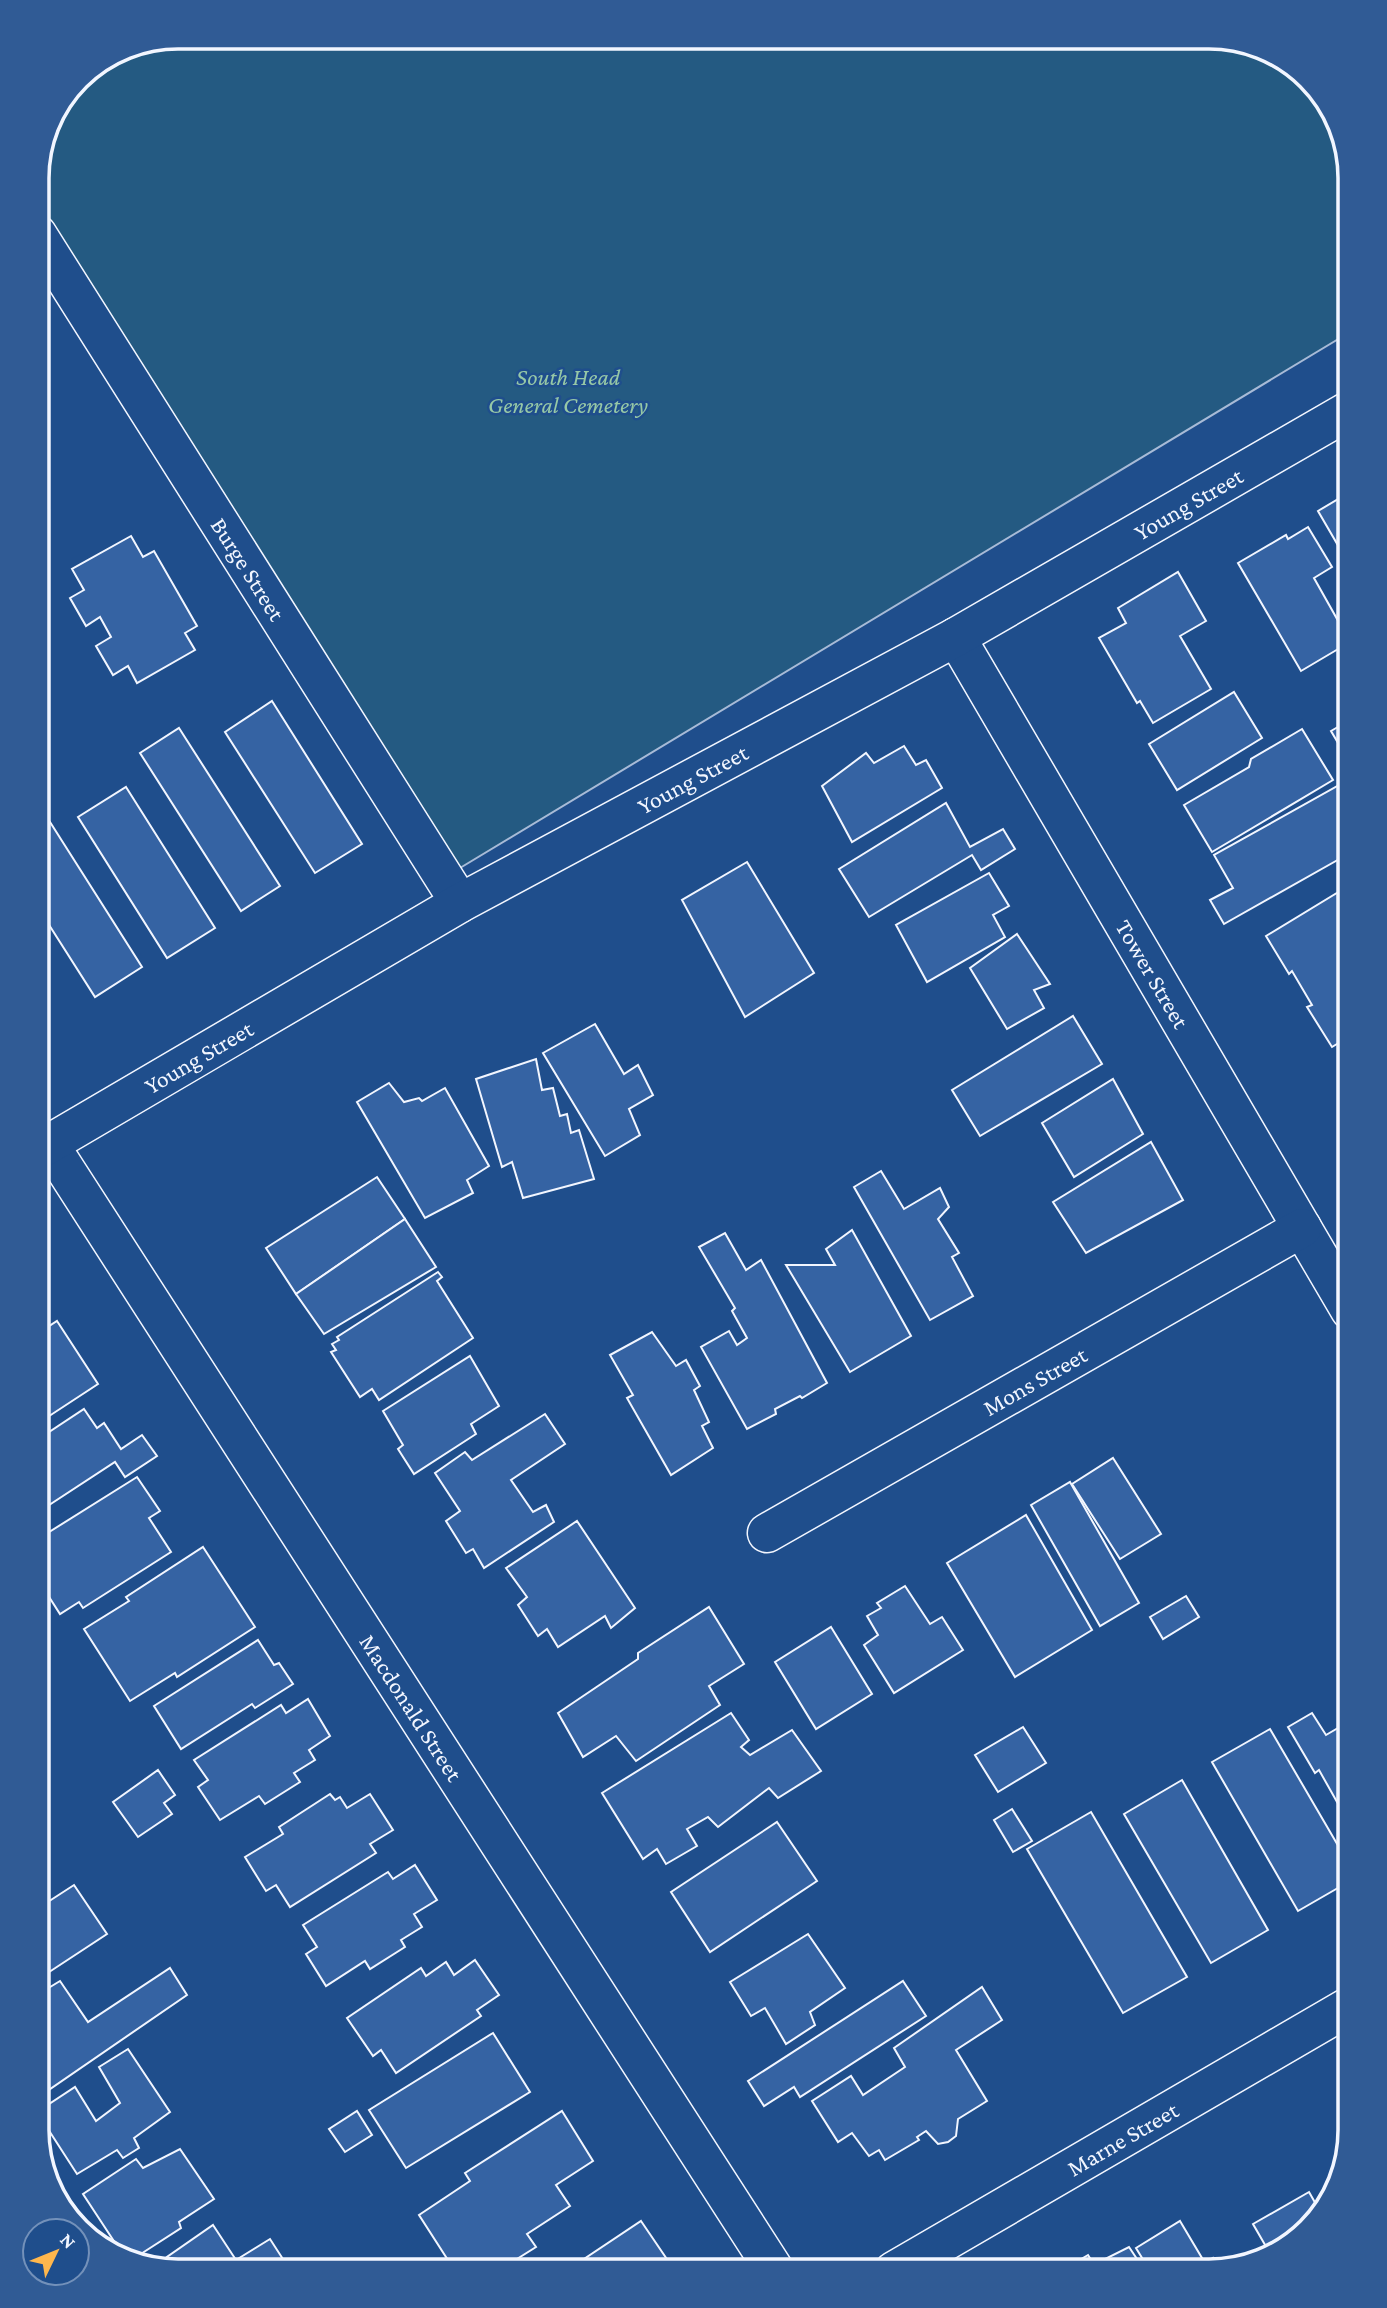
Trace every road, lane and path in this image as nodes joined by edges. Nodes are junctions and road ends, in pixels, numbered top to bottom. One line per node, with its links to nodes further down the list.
1 (49, 253): 4 (street, Burge Street)
2 (1338, 417): 3 (street, Young Street)
3 (956, 637): 4 (street, Young Street); 7 (street, Tower Street)
4 (460, 903): 5 (street, Young Street)
5 (49, 1143)
6 (49, 1156): 11 (street, Macdonald Street)
7 (1302, 1228): 8 (street, Tower Street); 9 (street, Mons Street)
8 (1338, 1290)
9 (767, 1534)
10 (1338, 2013): 12 (street, Marne Street)
11 (767, 2259)
12 (915, 2259)

